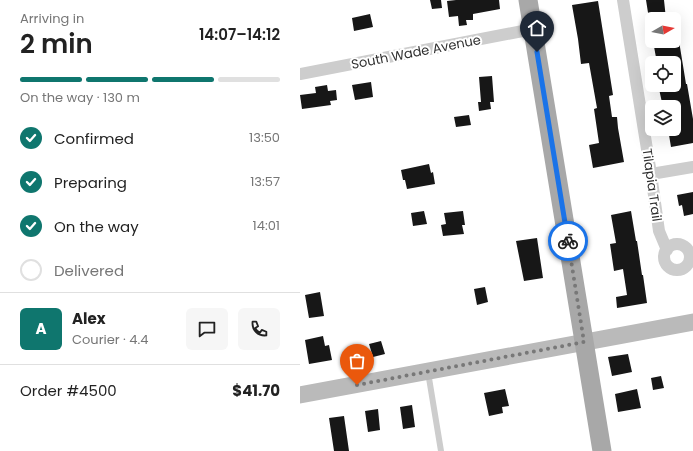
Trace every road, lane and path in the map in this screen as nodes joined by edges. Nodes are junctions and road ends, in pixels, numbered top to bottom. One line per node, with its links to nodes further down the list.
1 (528, 0): 3 (main road)
2 (622, 0): 6 (street, Tilapia Trail)
3 (533, 29): 4 (street, South Wade Avenue); 9 (main road)
4 (300, 74)
5 (693, 167): 6 (street)
6 (652, 174): 7 (street, Tilapia Trail)
7 (667, 250)
8 (693, 322): 9 (main road)
9 (584, 342): 10 (main road); 13 (main road)
10 (428, 372): 11 (main road); 12 (lane)
11 (300, 395)
12 (441, 451)
13 (602, 451)

